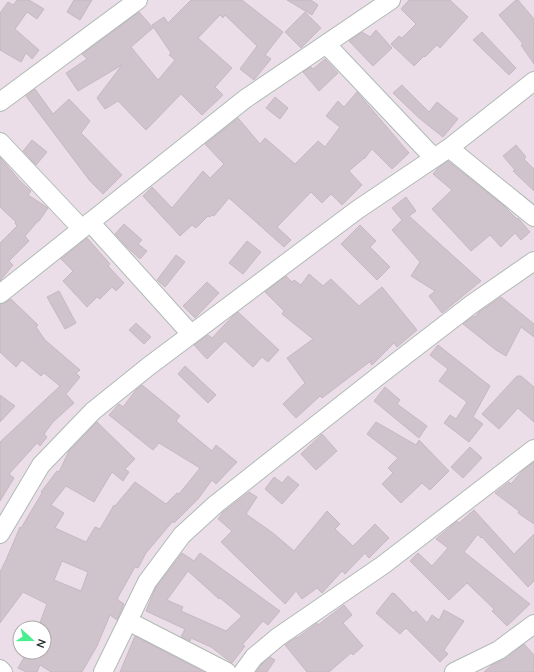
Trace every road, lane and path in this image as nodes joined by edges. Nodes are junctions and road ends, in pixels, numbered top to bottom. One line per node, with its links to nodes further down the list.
1 (138, 0): 5 (street)
2 (391, 0): 3 (street)
3 (326, 44): 8 (street); 10 (street)
4 (534, 81): 7 (street)
5 (0, 102)
6 (0, 142): 10 (street)
7 (449, 148): 8 (street); 9 (street)
8 (434, 158): 13 (street)
9 (534, 217)
10 (85, 225): 12 (street); 13 (street)
11 (534, 261): 16 (street)
12 (0, 294)
13 (191, 334): 15 (street)
14 (534, 449): 22 (street)
15 (0, 534)
16 (128, 621): 20 (street); 21 (street)
17 (534, 624): 23 (street)
18 (0, 669): 19 (street)
19 (4, 672)
20 (103, 672)
21 (227, 672)
22 (243, 672)
23 (454, 672)

